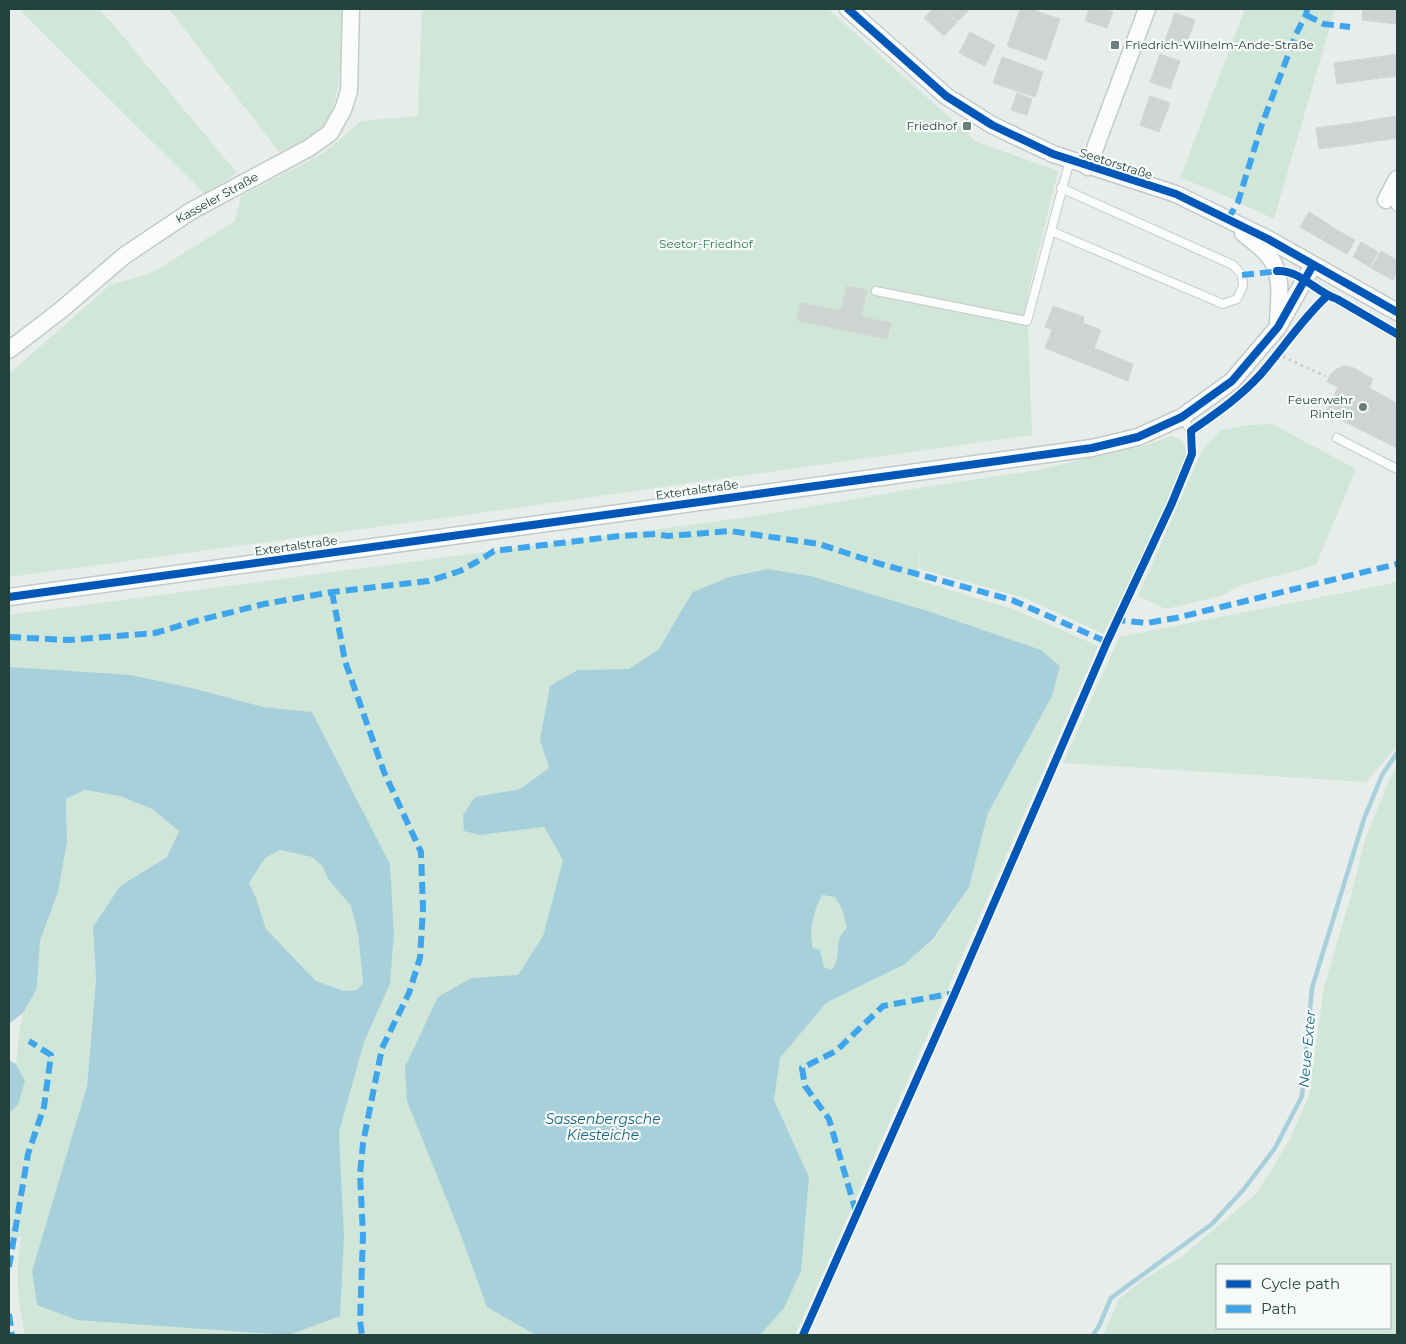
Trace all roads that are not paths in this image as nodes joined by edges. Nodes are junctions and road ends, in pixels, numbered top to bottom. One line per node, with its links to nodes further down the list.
1 (351, 9): 15 (street, Kasseler Straße)
2 (848, 9): 4 (street, Seetorstraße)
3 (1147, 9): 5 (street)
4 (1070, 160): 5 (street, Seetorstraße); 7 (lane)
5 (1088, 166): 9 (street, Seetorstraße)
6 (1397, 179): 8 (street)
7 (1062, 188): 10 (lane); 10 (lane)
8 (1392, 203)
9 (1228, 219): 11 (street, Seetorstraße); 14 (street)
10 (1051, 231): 12 (lane)
11 (1314, 264): 13 (street, Seetorstraße); 14 (street, Extertalstraße)
12 (876, 291)
13 (1397, 312)
14 (1278, 326): 16 (street, Extertalstraße)
15 (9, 350)
16 (1182, 417): 19 (street, Extertalstraße); 20 (lane)
17 (1337, 438): 18 (lane)
18 (1397, 469)
19 (9, 597)
20 (1117, 620)

